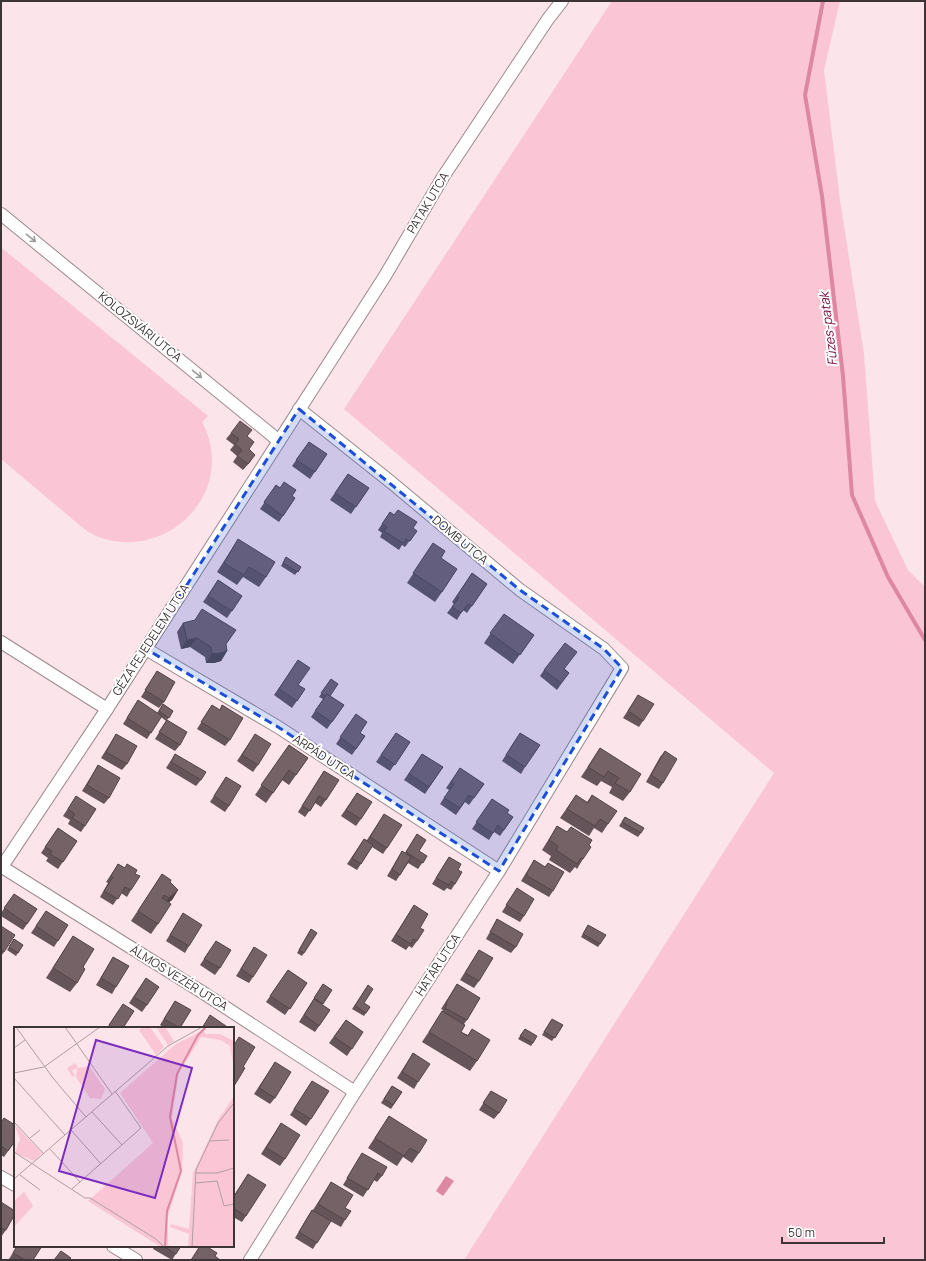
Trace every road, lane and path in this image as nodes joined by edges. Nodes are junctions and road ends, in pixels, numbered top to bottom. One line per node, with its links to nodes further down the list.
1 (562, 1): 3 (street, PATAK UTCA)
2 (1, 214): 4 (street, KOLOZSVÁRI UTCA, one-way to 4)
3 (299, 409): 4 (street, GÉZA FEJEDELEM UTCA); 7 (street, DOMB UTCA)
4 (279, 441): 6 (street, GÉZA FEJEDELEM UTCA)
5 (1, 642): 8 (street)
6 (146, 649): 8 (street, GÉZA FEJEDELEM UTCA); 10 (street, ÁRPÁD UTCA)
7 (622, 668): 10 (street, HATÁR UTCA)
8 (107, 709): 9 (street, GÉZA FEJEDELEM UTCA)
9 (1, 867): 11 (street, ÁLMOS VEZÉR UTCA)
10 (499, 871): 11 (street, HATÁR UTCA)
11 (355, 1092): 16 (street, HATÁR UTCA)
12 (1, 1177): 13 (street)
13 (14, 1184)
14 (115, 1247): 15 (street)
15 (136, 1260)
16 (250, 1260)

